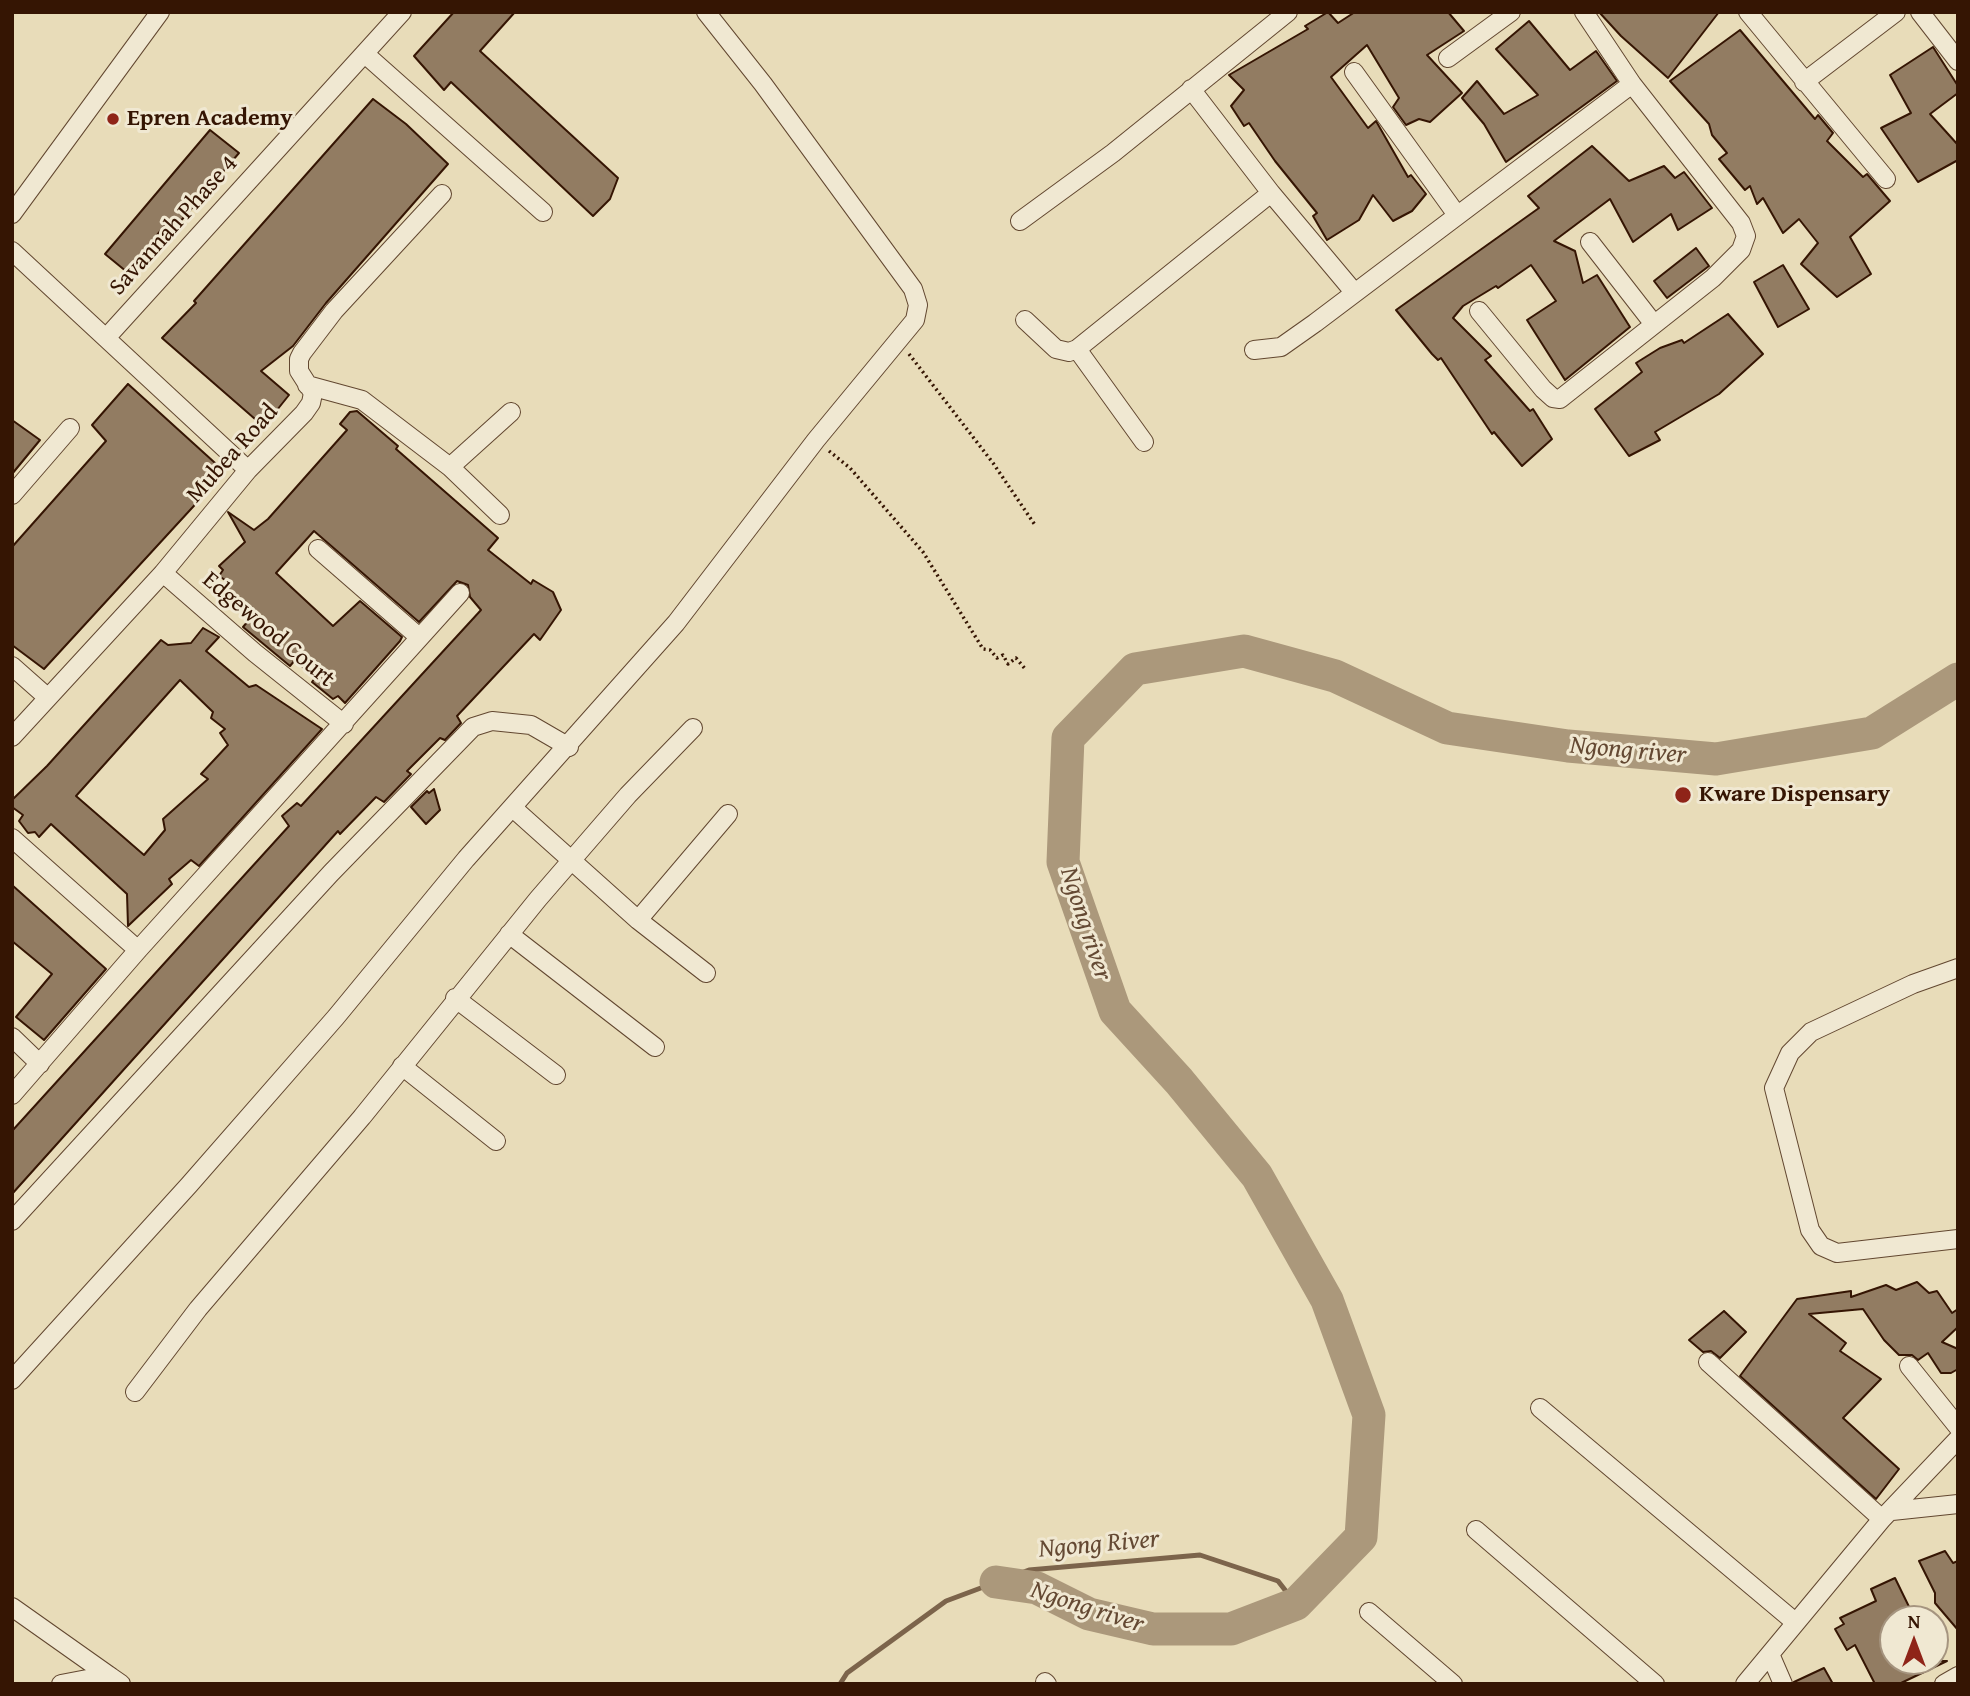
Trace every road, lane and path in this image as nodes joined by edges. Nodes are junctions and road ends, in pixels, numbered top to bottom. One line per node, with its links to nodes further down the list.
1 (160, 12): 21 (street)
2 (402, 12): 10 (street, Savannah Phase 4)
3 (706, 12): 31 (street)
4 (1288, 12): 16 (street)
5 (1511, 12): 11 (street)
6 (1584, 12): 15 (street)
7 (1748, 12): 14 (street)
8 (1896, 12): 14 (street)
9 (1920, 12): 12 (street)
10 (365, 54): 20 (street); 30 (street, Savannah Phase 4)
11 (1448, 58)
12 (1958, 61)
13 (1354, 72): 22 (street)
14 (1804, 82): 17 (street)
15 (1632, 84): 22 (street); 29 (street)
16 (1191, 89): 18 (street); 23 (street)
17 (1885, 179)
18 (1271, 193): 26 (street); 32 (street)
19 (442, 194): 34 (street, Mubea Road)
20 (543, 212)
21 (12, 214)
22 (1457, 215): 26 (street)
23 (1020, 221)
24 (1590, 242): 29 (street)
25 (12, 251): 30 (street)
26 (1354, 292): 33 (street)
27 (1479, 311): 29 (street)
28 (1025, 320): 32 (street)
29 (1653, 323)
30 (106, 338): 40 (street)
31 (898, 341): 37 (street); 43 (path)
32 (1077, 349): 38 (street)
33 (1254, 349)
34 (307, 385): 39 (street); 40 (street, Mubea Road)
35 (511, 412): 39 (street)
36 (70, 428): 41 (street)
37 (816, 440): 49 (path); 54 (street)
38 (1144, 442)
39 (450, 467): 42 (street)
40 (248, 470): 45 (street, Mubea Road)
41 (12, 495)
42 (500, 515)
43 (1035, 526)
44 (318, 549): 47 (street)
45 (163, 573): 50 (street, Mubea Road); 51 (street, Edgewood Court)
46 (460, 593): 47 (street)
47 (419, 637): 51 (street)
48 (12, 666): 50 (street)
49 (1026, 670)
50 (47, 697): 53 (street, Mubea Road)
51 (344, 724): 61 (street)
52 (693, 728): 58 (street)
53 (12, 737)
54 (569, 747): 55 (street); 72 (street)
55 (513, 808): 58 (street); 76 (street)
56 (728, 814): 59 (street)
57 (12, 838): 61 (street)
58 (572, 861): 59 (street); 60 (street)
59 (638, 920): 63 (street)
60 (509, 934): 64 (street); 66 (street)
61 (138, 950): 67 (street)
62 (1958, 968): 73 (street)
63 (706, 973)
64 (455, 998): 68 (street); 69 (street)
65 (12, 1037): 67 (street)
66 (655, 1047)
67 (40, 1064): 70 (street)
68 (402, 1066): 71 (street); 77 (street)
69 (556, 1075)
70 (12, 1095)
71 (496, 1141)
72 (12, 1221)
73 (1958, 1239)
74 (1708, 1362): 82 (street)
75 (1909, 1366): 79 (street)
76 (12, 1380)
77 (135, 1392)
78 (1540, 1408): 86 (street)
79 (1958, 1427)
80 (1958, 1439): 82 (street)
81 (1958, 1504): 82 (street)
82 (1887, 1515): 86 (street)
83 (1476, 1530): 92 (street)
84 (12, 1607): 89 (street)
85 (1369, 1612): 91 (street)
86 (1795, 1622): 87 (street)
87 (1769, 1654): 93 (street); 94 (street)
88 (1958, 1676): 95 (street)
89 (116, 1680): 90 (street)
90 (61, 1684)
91 (1453, 1684)
92 (1655, 1684)
93 (1745, 1684)
94 (1783, 1684)
95 (1944, 1684)

